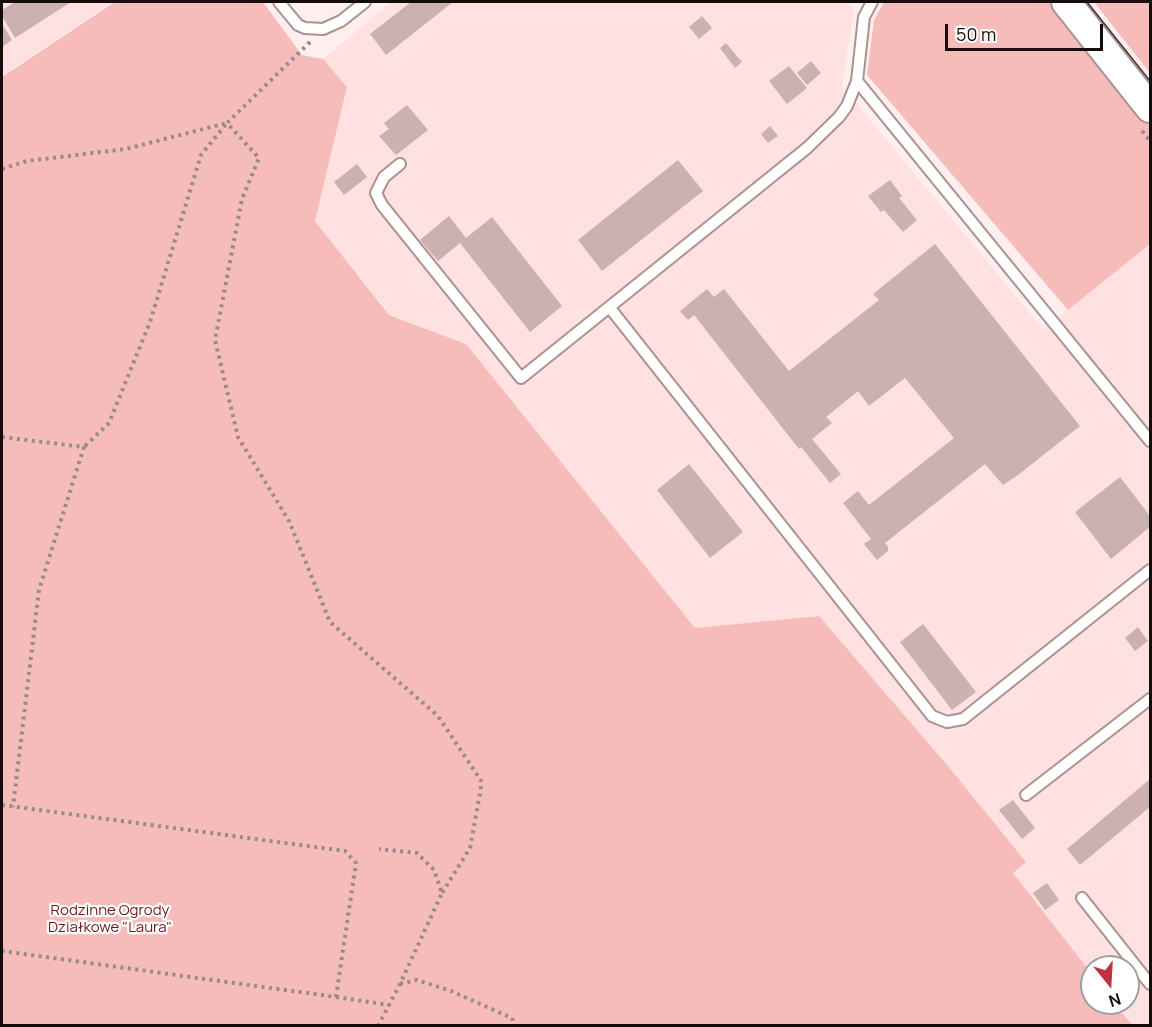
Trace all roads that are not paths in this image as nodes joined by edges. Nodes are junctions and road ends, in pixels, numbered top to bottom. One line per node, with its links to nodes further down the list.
1 (279, 2): 2 (lane)
2 (365, 2)
3 (872, 2): 5 (lane)
4 (1066, 2): 6 (main road)
5 (857, 81): 8 (lane); 9 (lane)
6 (1150, 108)
7 (400, 164): 8 (lane)
8 (610, 308): 10 (lane)
9 (1150, 441)
10 (1150, 570)
11 (1150, 699): 12 (lane)
12 (1026, 795)
13 (1082, 898): 14 (lane)
14 (1150, 984)

